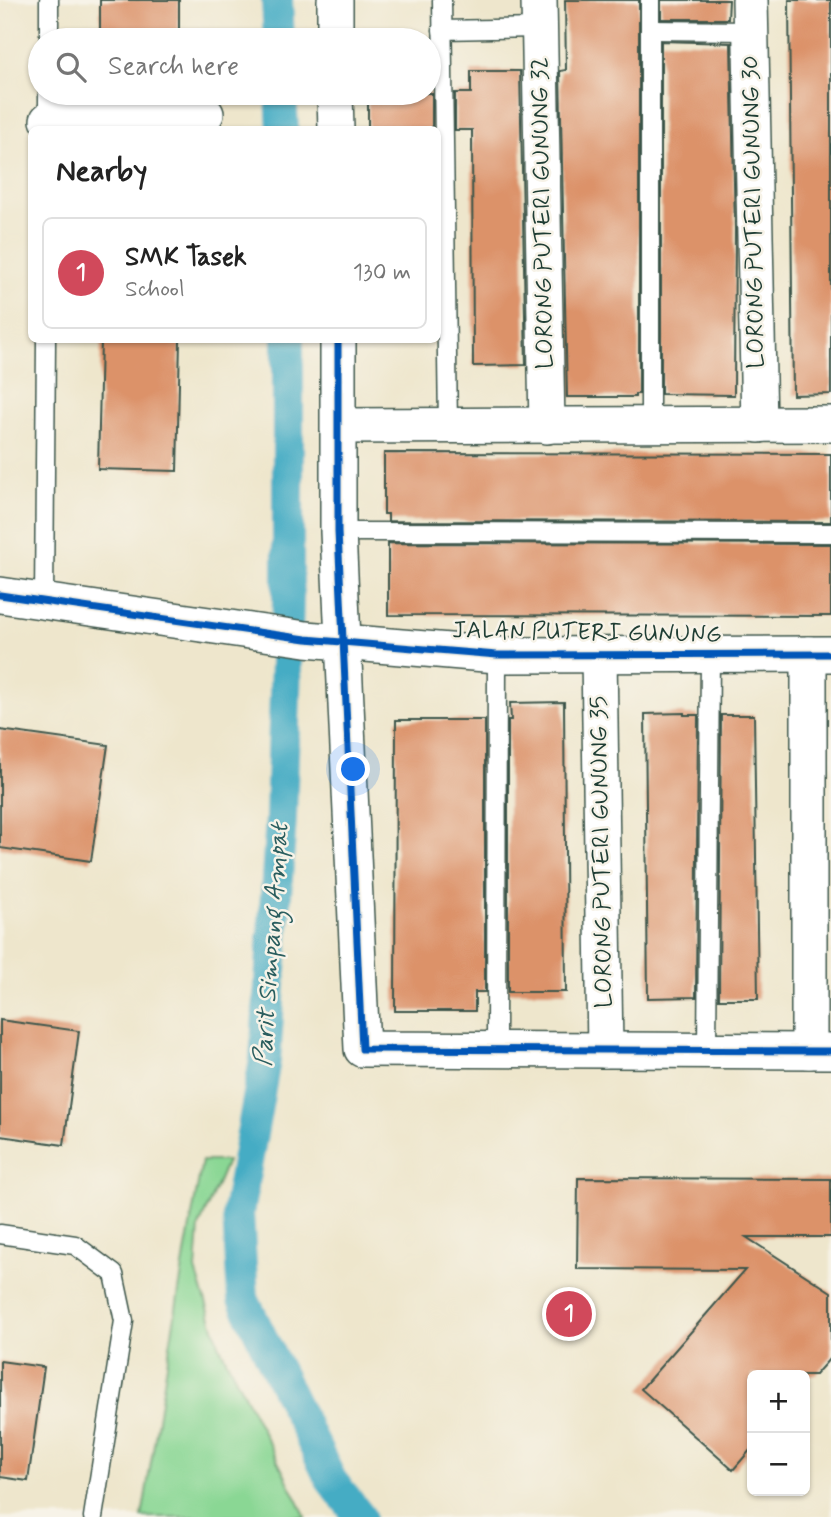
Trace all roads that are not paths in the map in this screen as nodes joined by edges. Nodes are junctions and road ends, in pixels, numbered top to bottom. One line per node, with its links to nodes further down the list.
1 (49, 0): 7 (lane)
2 (335, 0): 8 (street)
3 (442, 0): 9 (lane)
4 (650, 0): 10 (lane)
5 (539, 14): 9 (lane); 22 (street, LORONG PUTERI GUNUNG 32)
6 (750, 15): 10 (lane); 19 (street, LORONG PUTERI GUNUNG 30)
7 (49, 28)
8 (335, 28)
9 (442, 30): 21 (lane)
10 (650, 30): 18 (lane)
11 (335, 105): 14 (street)
12 (48, 114): 13 (street)
13 (206, 114)
14 (336, 126)
15 (46, 343): 26 (lane)
16 (338, 343): 20 (street)
17 (831, 424): 19 (street)
18 (650, 425): 19 (street); 22 (street)
19 (759, 425)
20 (339, 426): 21 (street); 23 (street)
21 (448, 426): 22 (street)
22 (548, 426)
23 (338, 532): 24 (lane); 27 (street)
24 (831, 533)
25 (0, 595): 26 (street, JALAN PUTERI GUNUNG)
26 (44, 601): 27 (street, JALAN PUTERI GUNUNG)
27 (342, 643): 28 (street, JALAN PUTERI GUNUNG); 32 (street)
28 (497, 654): 31 (street, JALAN PUTERI GUNUNG); 32 (lane)
29 (710, 654): 30 (street, JALAN PUTERI GUNUNG); 31 (street, JALAN PUTERI GUNUNG); 34 (lane)
30 (820, 654): 35 (street)
31 (599, 655): 33 (street, LORONG PUTERI GUNUNG 35)
32 (496, 1049): 33 (street)
33 (605, 1050): 34 (street)
34 (707, 1050): 35 (street)
35 (820, 1051)
36 (0, 1234): 37 (lane)
37 (93, 1517)

